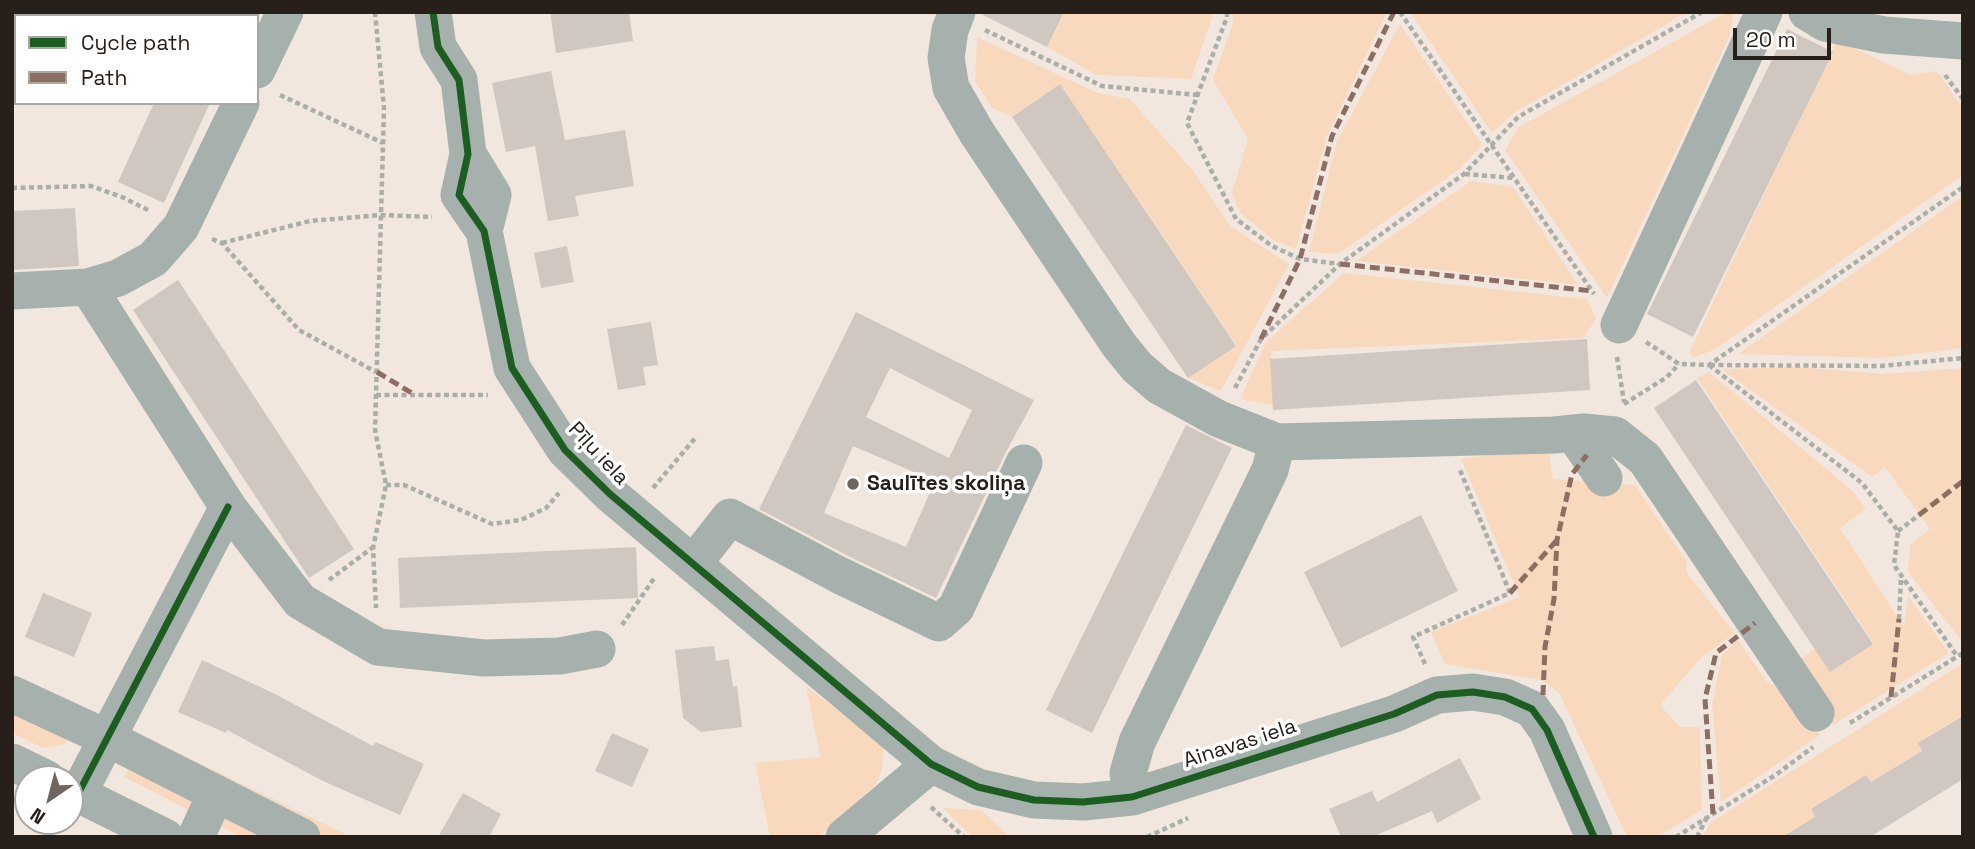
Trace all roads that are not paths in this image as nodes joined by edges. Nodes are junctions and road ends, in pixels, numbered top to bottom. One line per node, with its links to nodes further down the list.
1 (285, 12): 7 (street)
2 (433, 12): 17 (street, Pīļu iela)
3 (1764, 12): 11 (street)
4 (1807, 12): 6 (street)
5 (956, 14): 13 (street)
6 (1963, 41)
7 (259, 80)
8 (247, 105): 9 (street)
9 (88, 287): 10 (street); 16 (street)
10 (12, 291)
11 (1619, 325)
12 (1573, 433): 13 (street); 15 (street); 20 (street)
13 (1277, 442): 26 (street)
14 (1024, 463): 17 (street)
15 (1604, 478)
16 (228, 507): 18 (street); 21 (street)
17 (684, 556): 22 (street, Pīļu iela)
18 (597, 649)
19 (12, 694): 21 (street)
20 (1816, 713)
21 (107, 738): 23 (street); 24 (street)
22 (931, 764): 26 (street, Ainavas iela); 30 (street)
23 (84, 765)
24 (216, 793): 28 (street); 29 (street)
25 (84, 797): 27 (street)
26 (1132, 797): 31 (street, Ainavas iela)
27 (164, 837)
28 (196, 837)
29 (302, 837)
30 (844, 837)
31 (1594, 837)

